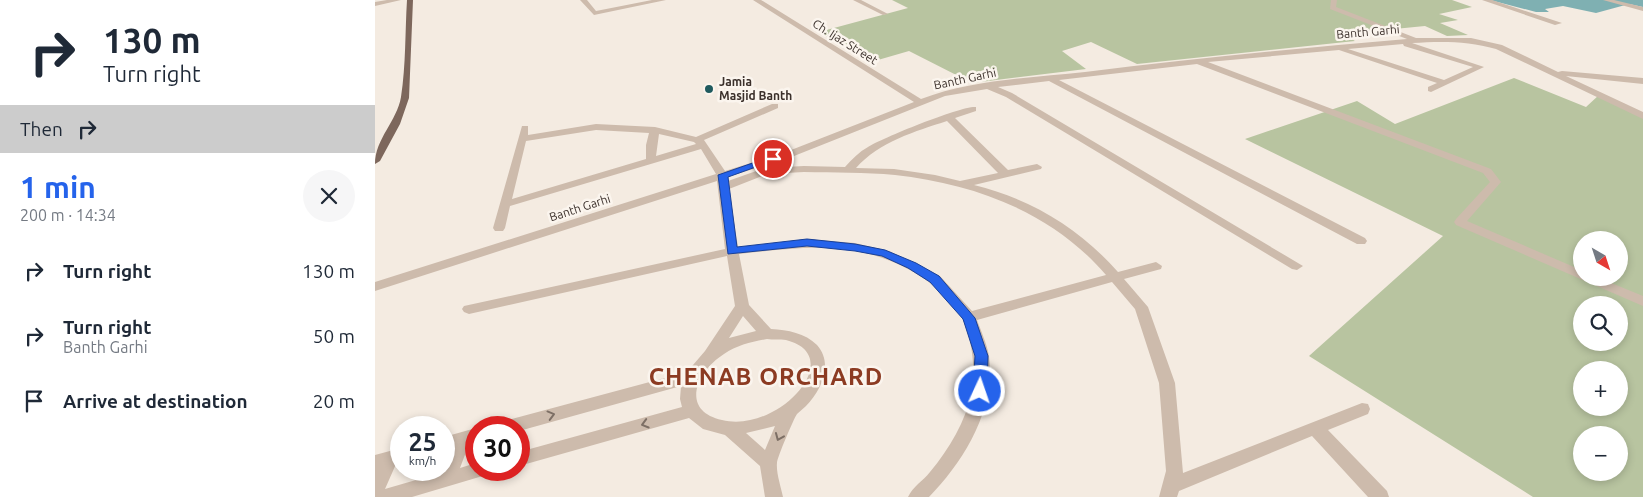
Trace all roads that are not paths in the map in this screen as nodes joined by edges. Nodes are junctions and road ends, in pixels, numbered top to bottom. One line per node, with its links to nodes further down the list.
1 (398, 0): 10 (street)
2 (410, 0): 31 (main road)
3 (583, 0): 4 (street)
4 (663, 0)
5 (756, 0): 24 (street, Ch. Ijaz Street)
6 (856, 0): 12 (street)
7 (1334, 0): 14 (street)
8 (1485, 0): 13 (street)
9 (1606, 0): 11 (street)
10 (375, 4)
11 (1643, 10)
12 (885, 14)
13 (1558, 22)
14 (1418, 41): 15 (street, Banth Garhi); 18 (street, Banth Garhi)
15 (1400, 42): 16 (street, Banth Garhi); 21 (street)
16 (1337, 47): 17 (street, Banth Garhi); 21 (street)
17 (1198, 61): 19 (street, Banth Garhi); 44 (street)
18 (1552, 72): 20 (street, Banth Garhi); 27 (street, Banth Garhi)
19 (1049, 78): 22 (street, Banth Garhi); 40 (street)
20 (1643, 81)
21 (1445, 83): 23 (street)
22 (988, 86): 24 (street, Banth Garhi); 43 (street)
23 (1431, 89)
24 (921, 103): 36 (street, Banth Garhi)
25 (775, 106): 30 (street)
26 (973, 109): 28 (street)
27 (1643, 116)
28 (950, 118): 34 (street); 35 (street)
29 (655, 130): 30 (street); 32 (street); 38 (street)
30 (701, 142): 32 (street); 36 (street)
31 (375, 161)
32 (651, 161): 38 (street)
33 (1037, 167): 35 (street)
34 (849, 169): 36 (street); 37 (street)
35 (1006, 174): 37 (street)
36 (723, 181): 41 (street); 47 (street, Banth Garhi)
37 (960, 184): 45 (street)
38 (506, 204): 39 (street)
39 (499, 228)
40 (1361, 241)
41 (732, 251): 49 (street); 50 (street); 51 (street)
42 (1156, 266): 45 (street)
43 (1297, 266)
44 (1573, 271)
45 (1115, 278): 51 (street); 68 (street)
46 (1607, 286): 48 (street)
47 (375, 287)
48 (1643, 301)
49 (742, 306): 52 (street); 53 (street)
50 (469, 309)
51 (969, 318): 71 (street)
52 (767, 334): 53 (street); 57 (street)
53 (711, 354): 54 (street)
54 (692, 377): 56 (street); 58 (street, one-way to 54)
55 (1362, 409): 59 (street)
56 (692, 411): 60 (street); 62 (street, one-way to 62)
57 (790, 411): 60 (street); 64 (street, one-way to 64)
58 (530, 421)
59 (1315, 428): 68 (street); 72 (street)
60 (730, 429): 64 (street)
61 (465, 445): 65 (street)
62 (530, 456)
63 (389, 458): 67 (street)
64 (768, 463): 70 (street)
65 (455, 464)
66 (440, 481): 69 (street)
67 (375, 490)
68 (1170, 492)
69 (383, 497)
70 (774, 497)
71 (917, 497)
72 (1380, 497)

